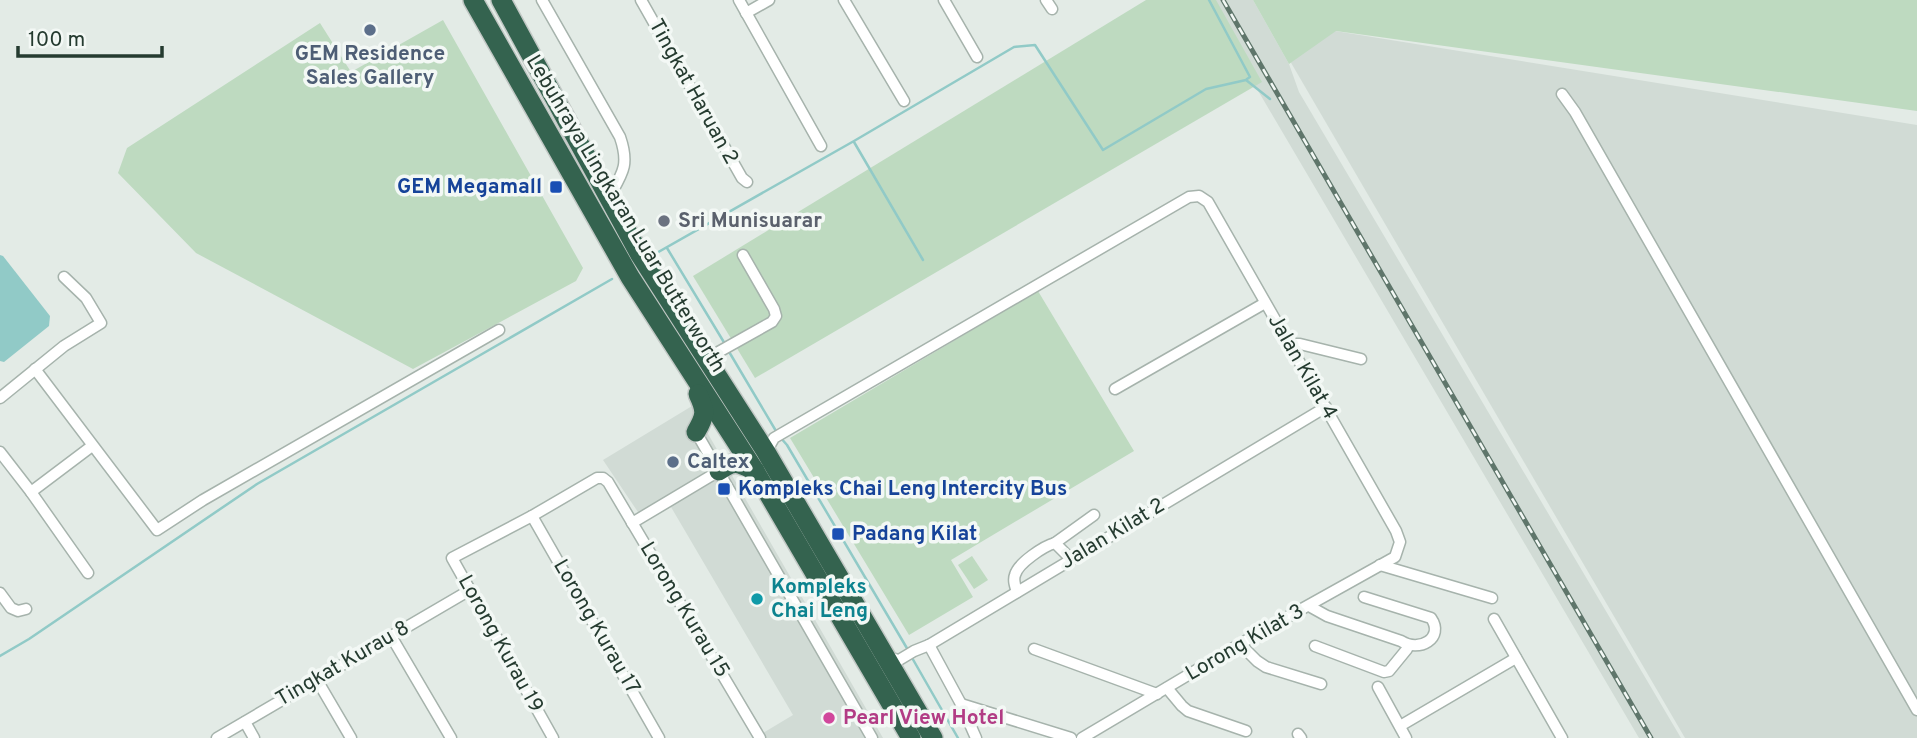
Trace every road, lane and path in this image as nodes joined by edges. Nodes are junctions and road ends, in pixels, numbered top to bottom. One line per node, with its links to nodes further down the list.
1 (473, 0): 21 (highway, Lebuhraya Lingkaran Luar Butterworth)
2 (501, 0): 15 (highway, Lebuhraya Lingkaran Luar Butterworth)
3 (542, 0): 15 (street)
4 (641, 0): 14 (street, Tingkat Haruan 2)
5 (739, 0): 9 (street)
6 (769, 0): 9 (street)
7 (844, 0): 12 (street)
8 (944, 0): 10 (street)
9 (747, 13): 13 (street)
10 (977, 57)
11 (1562, 94): 65 (street)
12 (904, 101)
13 (821, 146)
14 (747, 182)
15 (608, 199): 22 (highway, Lebuhraya Lingkaran Luar Butterworth)
16 (743, 256): 22 (street)
17 (64, 277): 24 (street)
18 (1265, 303): 20 (street, Jalan Kilat 4); 25 (street); 29 (street, Jalan Kilat 4)
19 (499, 330): 30 (street)
20 (1289, 344): 23 (street); 27 (street, Jalan Kilat 4)
21 (682, 359): 28 (highway); 33 (highway, Lebuhraya Lingkaran Luar Butterworth)
22 (706, 359): 29 (highway, Lebuhraya Lingkaran Luar Butterworth)
23 (1361, 359)
24 (35, 369): 26 (street); 30 (street)
25 (1115, 389)
26 (0, 398)
27 (1326, 407): 39 (street, Jalan Kilat 4); 41 (street, Jalan Kilat 2)
28 (696, 432): 32 (street)
29 (776, 439): 59 (highway, Lebuhraya Lingkaran Luar Butterworth)
30 (92, 446): 35 (street)
31 (0, 452): 35 (street)
32 (719, 471): 33 (highway); 38 (street); 79 (street)
33 (755, 471): 80 (highway, Lebuhraya Lingkaran Luar Butterworth)
34 (608, 482): 37 (street, Lorong Kurau 19); 38 (street, Lorong Kurau 15)
35 (31, 492): 43 (street)
36 (1094, 515): 40 (street)
37 (533, 516): 44 (street, Lorong Kurau 19); 77 (street, Lorong Kurau 17)
38 (632, 523): 78 (street, Lorong Kurau 15)
39 (1400, 542): 42 (street, Lorong Kilat 3)
40 (1055, 544): 41 (street); 45 (street)
41 (1071, 559): 45 (street, Jalan Kilat 2)
42 (1380, 565): 48 (street); 49 (street, Lorong Kilat 3)
43 (88, 573)
44 (470, 590): 52 (street, Tingkat Kurau 8); 76 (street, Lorong Kurau 19)
45 (1017, 592): 53 (street, Jalan Kilat 2)
46 (0, 593): 50 (street)
47 (1364, 597): 55 (street)
48 (1492, 598)
49 (1308, 606): 54 (street, Lorong Kilat 3); 55 (street)
50 (26, 609)
51 (1494, 619): 58 (street)
52 (391, 636): 60 (street, Tingkat Kurau 8); 75 (street)
53 (929, 645): 59 (street, Jalan Kilat 2); 64 (street)
54 (1241, 645): 61 (street); 63 (street, Lorong Kilat 3)
55 (1407, 645): 56 (street)
56 (1315, 646)
57 (1034, 649): 63 (street)
58 (1516, 658): 67 (street); 70 (street)
59 (900, 660): 81 (highway, Lebuhraya Lingkaran Luar Butterworth)
60 (317, 680): 66 (street, Tingkat Kurau 8); 74 (street)
61 (1321, 684)
62 (1378, 687): 67 (street)
63 (1162, 691): 68 (street); 71 (street, Lorong Kilat 3)
64 (961, 704): 82 (street); 83 (street)
65 (1917, 710)
66 (245, 722): 69 (street, Tingkat Kurau 8); 73 (street)
67 (1399, 726): 84 (street)
68 (1245, 731)
69 (234, 734): 72 (street, Tingkat Kurau 8)
70 (1560, 735): 85 (street)
71 (1089, 736)
72 (217, 738)
73 (254, 738)
74 (351, 738)
75 (451, 738)
76 (553, 738)
77 (659, 738)
78 (760, 738)
79 (872, 738)
80 (911, 738)
81 (933, 738)
82 (976, 738)
83 (1070, 738)
84 (1406, 738)
85 (1546, 738)

